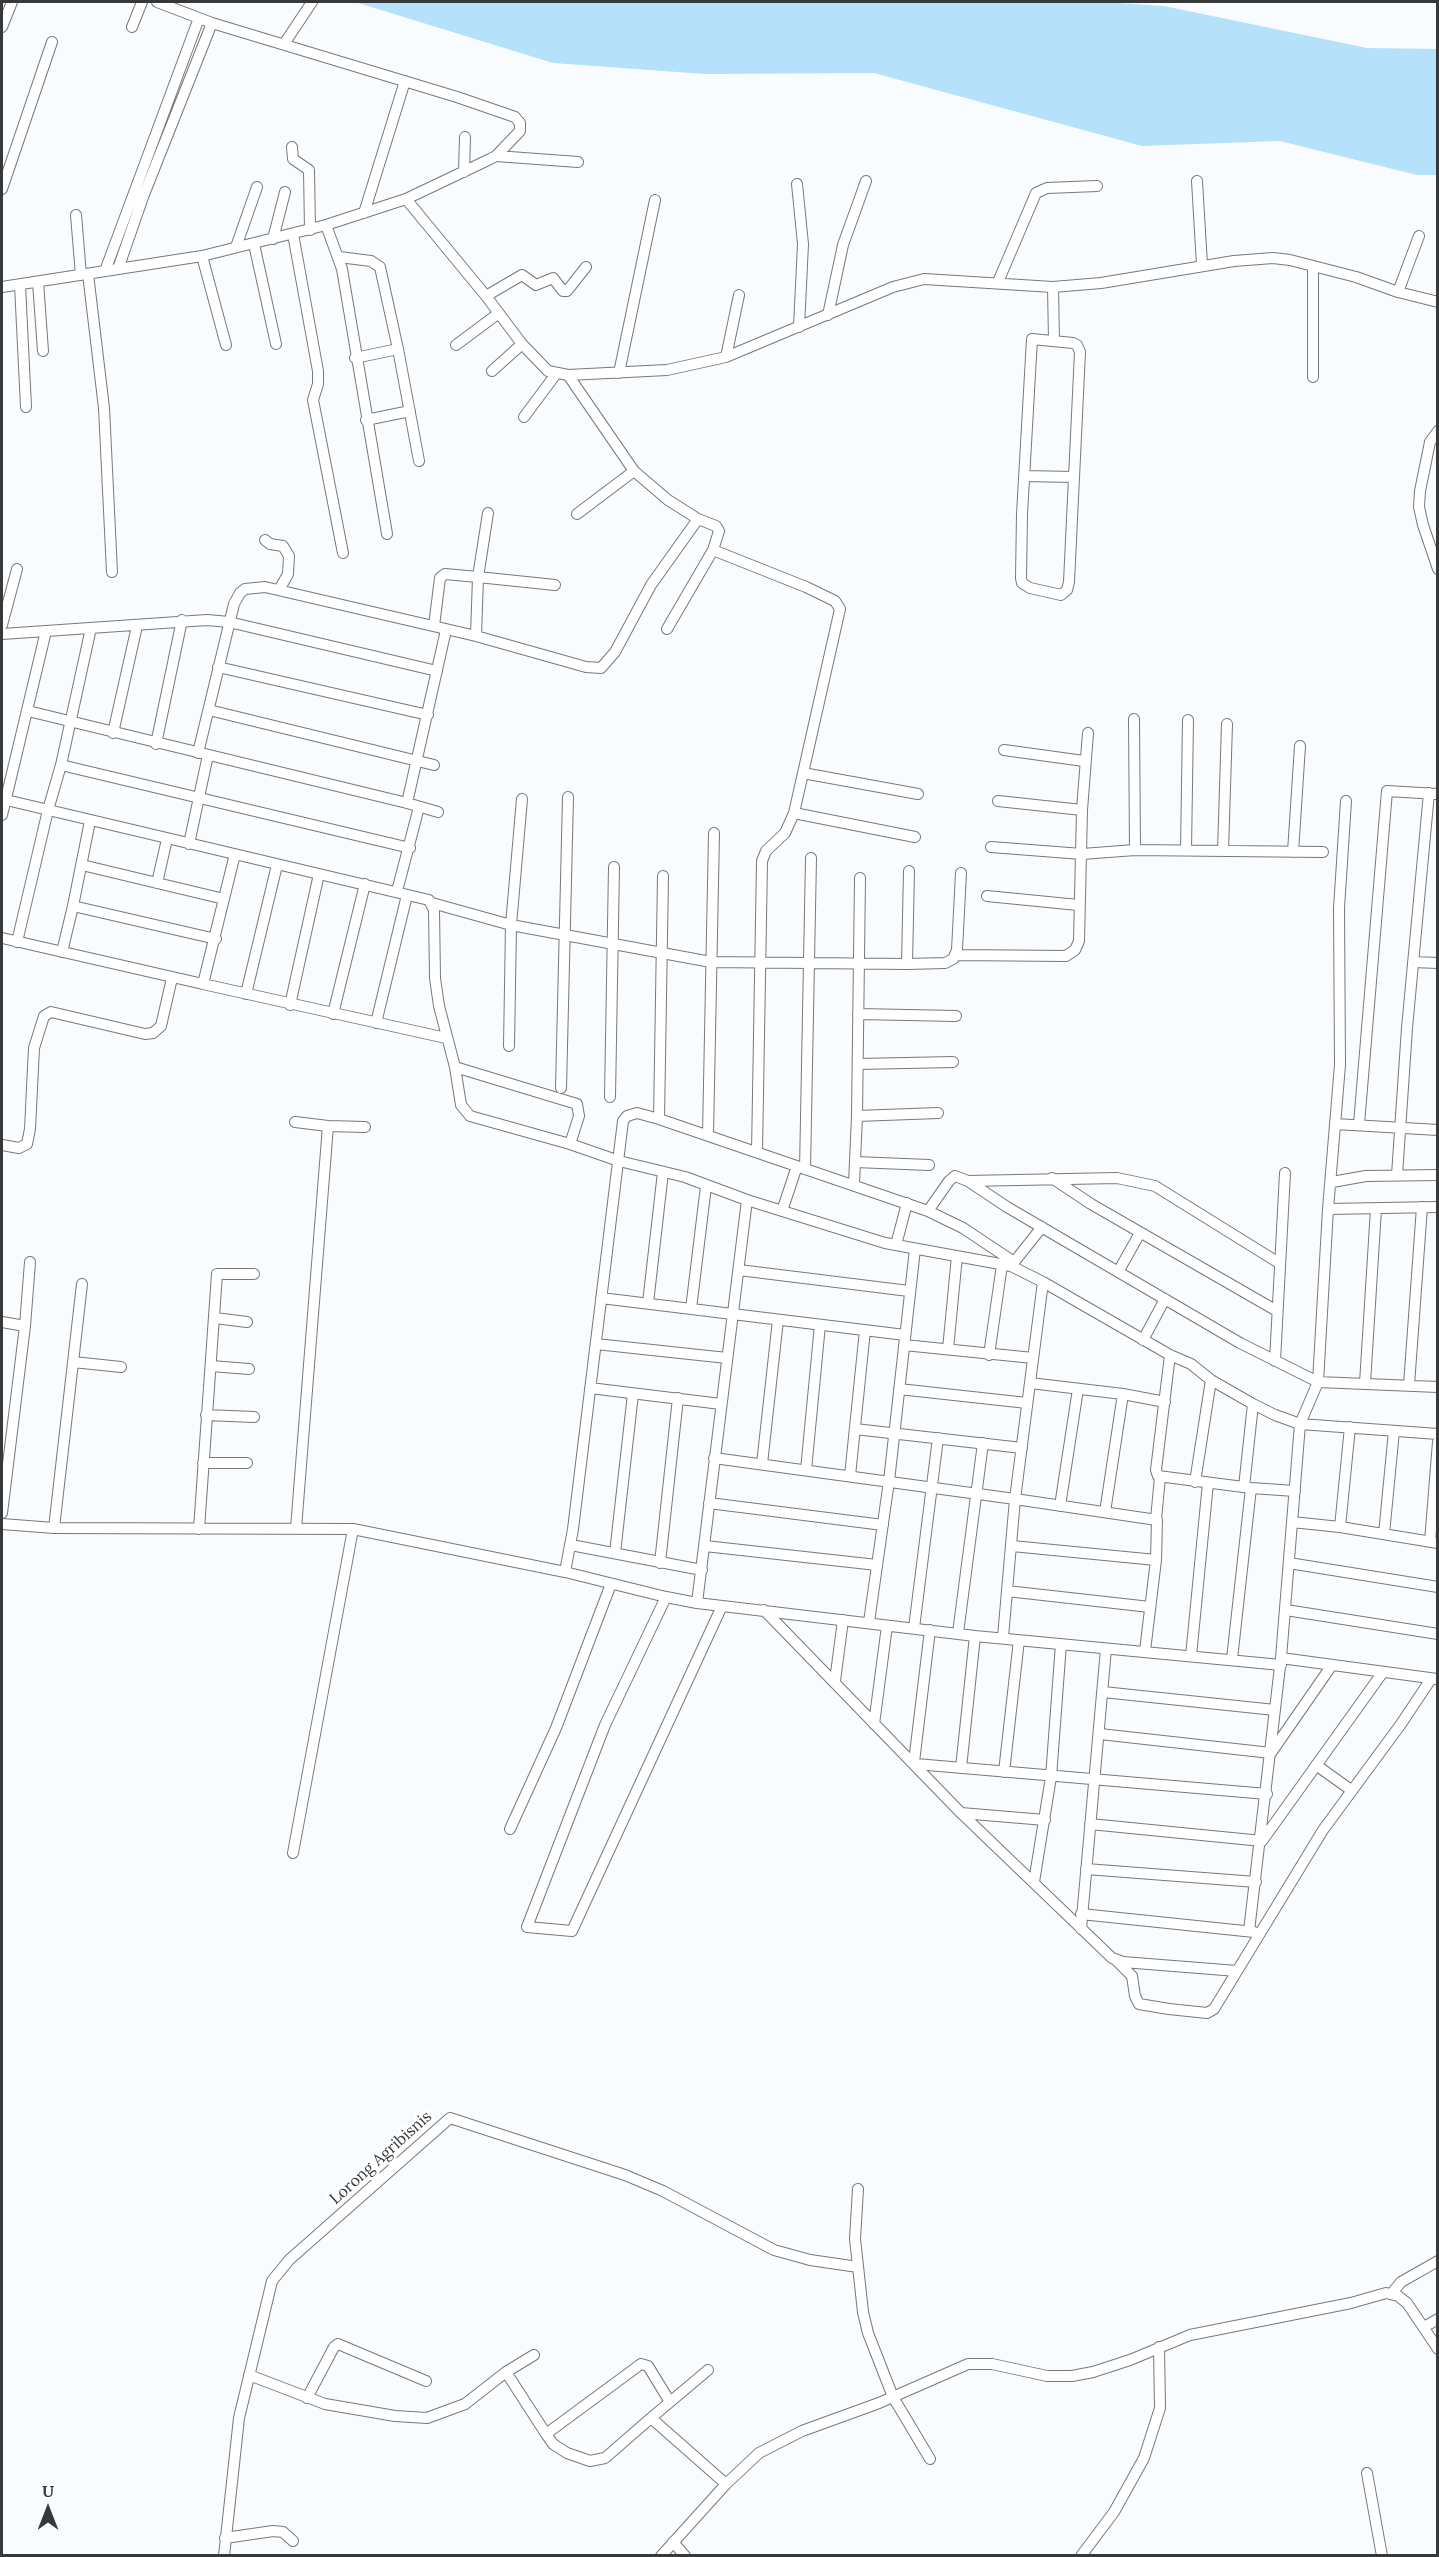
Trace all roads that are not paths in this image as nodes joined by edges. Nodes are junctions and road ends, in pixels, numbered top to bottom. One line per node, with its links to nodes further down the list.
1 (12, 2): 7 (street)
2 (142, 2): 8 (street)
3 (160, 2): 5 (street)
4 (312, 2): 10 (street)
5 (200, 18): 6 (street); 41 (street)
6 (212, 22): 10 (street); 40 (street)
7 (2, 27)
8 (132, 27)
9 (52, 42): 22 (street)
10 (284, 44): 11 (street)
11 (405, 81): 14 (street); 26 (street)
12 (465, 136): 16 (street)
13 (292, 147): 29 (street)
14 (496, 156): 15 (street); 16 (street)
15 (578, 162)
16 (464, 172): 24 (street)
17 (866, 181): 53 (street)
18 (1197, 181): 37 (street)
19 (797, 184): 54 (street)
20 (1097, 186): 44 (street)
21 (257, 187): 34 (street)
22 (2, 189)
23 (285, 192): 32 (street)
24 (406, 199): 26 (street); 50 (street)
25 (655, 200): 65 (street)
26 (364, 213): 28 (street)
27 (76, 215): 42 (street)
28 (326, 225): 29 (street); 36 (street)
29 (310, 230): 30 (street)
30 (293, 234): 32 (street); 83 (street)
31 (1419, 236): 48 (street)
32 (273, 239): 33 (street)
33 (254, 244): 34 (street); 56 (street)
34 (236, 248): 35 (street)
35 (202, 256): 40 (street); 58 (street)
36 (339, 257): 60 (street); 63 (street)
37 (1202, 265): 38 (street); 47 (street)
38 (1313, 266): 48 (street); 67 (street)
39 (586, 267): 50 (street)
40 (118, 269): 41 (street)
41 (105, 271): 42 (street)
42 (84, 274): 43 (street); 86 (street)
43 (38, 282): 45 (street); 61 (street)
44 (998, 282): 47 (street); 53 (street)
45 (20, 285): 46 (street); 68 (street)
46 (2, 287)
47 (1053, 287): 55 (street)
48 (1398, 292): 51 (street)
49 (739, 295): 62 (street)
50 (486, 296): 52 (street)
51 (1437, 302)
52 (499, 313): 57 (street); 59 (street)
53 (828, 315): 54 (street)
54 (799, 327): 62 (street)
55 (1054, 340): 75 (street); 76 (street)
56 (276, 344)
57 (522, 344): 64 (street); 66 (street)
58 (226, 345)
59 (456, 345)
60 (398, 349): 63 (street); 69 (street)
61 (43, 351)
62 (726, 357): 65 (street)
63 (355, 358): 71 (street)
64 (492, 371)
65 (619, 374): 66 (street)
66 (562, 375): 70 (street); 74 (street)
67 (1313, 377)
68 (26, 407)
69 (410, 411): 71 (street); 73 (street)
70 (524, 417)
71 (366, 420): 80 (street)
72 (1437, 432): 85 (street)
73 (419, 461)
74 (634, 471): 78 (street); 79 (street)
75 (1024, 476): 76 (street); 76 (street)
76 (1073, 477)
77 (488, 513): 87 (street)
78 (577, 514)
79 (698, 519): 82 (street); 100 (street)
80 (387, 534)
81 (265, 540): 89 (street)
82 (713, 550): 96 (street); 120 (street)
83 (343, 553)
84 (17, 569): 92 (street)
85 (1437, 569)
86 (112, 572)
87 (478, 577): 88 (street); 94 (street); 100 (street)
88 (555, 585)
89 (279, 590): 91 (street); 94 (street)
90 (182, 620): 91 (street); 93 (street); 112 (street)
91 (229, 622): 101 (street); 102 (street)
92 (2, 625)
93 (137, 626): 95 (street); 110 (street)
94 (434, 626): 97 (street)
95 (91, 628): 98 (street); 108 (street)
96 (667, 629)
97 (446, 630): 100 (street); 102 (street)
98 (46, 631): 99 (street); 104 (street)
99 (2, 634)
100 (476, 636)
101 (218, 667): 103 (street); 105 (street)
102 (437, 671): 105 (street)
103 (209, 710): 115 (street); 116 (street)
104 (28, 711): 108 (street); 124 (street)
105 (428, 715): 116 (street)
106 (1134, 719): 143 (street)
107 (1188, 720): 144 (street)
108 (70, 723): 110 (street); 118 (street)
109 (1227, 724): 145 (street)
110 (113, 733): 112 (street)
111 (1088, 733): 117 (street)
112 (156, 744): 115 (street)
113 (1300, 746): 146 (street)
114 (1004, 750): 117 (street)
115 (203, 754): 125 (street); 129 (street)
116 (416, 759): 119 (street); 129 (street)
117 (1084, 761): 132 (street)
118 (61, 765): 125 (street); 131 (street)
119 (434, 765)
120 (803, 773): 121 (street); 134 (street)
121 (918, 794)
122 (1433, 794): 177 (street); 203 (street)
123 (567, 797): 168 (street)
124 (3, 799): 131 (street); 135 (street)
125 (200, 799): 140 (street); 141 (street)
126 (522, 799): 167 (street)
127 (998, 801): 132 (street)
128 (1346, 801): 202 (street)
129 (407, 803): 130 (street)
130 (420, 807): 133 (street); 141 (street)
131 (48, 810): 136 (street); 171 (street)
132 (1082, 810): 149 (street)
133 (438, 812)
134 (794, 813): 138 (street); 181 (street)
135 (2, 815)
136 (90, 821): 139 (street); 151 (street)
137 (714, 833): 176 (street)
138 (915, 837)
139 (167, 839): 140 (street); 159 (street)
140 (189, 844): 148 (street)
141 (410, 848): 161 (street)
142 (991, 848): 149 (street)
143 (1135, 850): 144 (street); 149 (street)
144 (1186, 850): 145 (street)
145 (1223, 851): 146 (street)
146 (1293, 852): 147 (street)
147 (1323, 852)
148 (234, 854): 152 (street); 163 (street)
149 (1082, 854): 165 (street)
150 (811, 858): 178 (street)
151 (82, 865): 159 (street); 166 (street)
152 (277, 865): 156 (street); 185 (street)
153 (614, 867): 172 (street)
154 (909, 871): 182 (street)
155 (961, 873): 175 (street)
156 (319, 874): 160 (street); 186 (street)
157 (663, 876): 174 (street)
158 (860, 878): 179 (street)
159 (157, 883): 163 (street)
160 (365, 884): 161 (street); 187 (street)
161 (402, 893): 164 (street); 190 (street)
162 (987, 896): 165 (street)
163 (224, 899): 170 (street)
164 (432, 903): 167 (street); 191 (street)
165 (1078, 905): 175 (street)
166 (74, 906): 170 (street); 173 (street)
167 (506, 924): 168 (street); 192 (street)
168 (565, 934): 172 (street); 196 (street)
169 (2, 938): 171 (street)
170 (216, 939): 184 (street)
171 (17, 942): 173 (street)
172 (613, 946): 174 (street); 197 (street)
173 (62, 952): 183 (street)
174 (662, 953): 176 (street); 200 (street)
175 (956, 955): 182 (street)
176 (711, 962): 181 (street); 208 (street)
177 (1413, 962): 180 (street); 206 (street)
178 (810, 963): 179 (street); 181 (street); 215 (street)
179 (858, 963): 182 (street); 188 (street)
180 (1437, 963)
181 (761, 964): 211 (street)
182 (907, 964)
183 (172, 978): 184 (street); 210 (street)
184 (203, 984): 185 (street)
185 (246, 994): 186 (street)
186 (290, 1005): 187 (street)
187 (333, 1014): 190 (street)
188 (858, 1014): 189 (street); 194 (street)
189 (956, 1016)
190 (376, 1023): 191 (street)
191 (446, 1038): 195 (street)
192 (509, 1046)
193 (953, 1062): 194 (street)
194 (858, 1064): 199 (street)
195 (455, 1067): 209 (street); 209 (street)
196 (561, 1088)
197 (610, 1097)
198 (938, 1113): 199 (street)
199 (857, 1116): 213 (street)
200 (659, 1119): 208 (street); 212 (street)
201 (295, 1122): 204 (street)
202 (1335, 1124): 203 (street); 222 (street)
203 (1359, 1124): 206 (street)
204 (328, 1125): 205 (street); 328 (street)
205 (365, 1127)
206 (1401, 1128): 207 (street); 218 (street)
207 (1437, 1130)
208 (708, 1135): 211 (street)
209 (570, 1144): 212 (street)
210 (2, 1145)
211 (757, 1152): 215 (street)
212 (619, 1161): 216 (street); 247 (street)
213 (855, 1162): 214 (street); 223 (street)
214 (929, 1165)
215 (801, 1168): 223 (street); 231 (street)
216 (663, 1172): 224 (street); 249 (street)
217 (1285, 1173): 239 (street)
218 (1397, 1175): 219 (street); 222 (street)
219 (1437, 1175)
220 (1051, 1178): 221 (street); 234 (street); 239 (street)
221 (968, 1181): 232 (street); 233 (street)
222 (1332, 1182): 229 (street)
223 (854, 1184): 226 (street)
224 (706, 1186): 225 (street); 250 (street)
225 (747, 1200): 231 (street); 241 (street)
226 (907, 1203): 232 (street); 235 (street)
227 (1422, 1207): 228 (street); 230 (street); 277 (street)
228 (1437, 1208)
229 (1328, 1209): 230 (street); 274 (street)
230 (1376, 1209): 276 (street)
231 (782, 1211): 235 (street)
232 (928, 1211): 240 (street)
233 (1042, 1227): 240 (street); 242 (street)
234 (1140, 1233): 242 (street); 251 (street)
235 (896, 1245): 236 (street)
236 (915, 1249): 237 (street); 246 (street)
237 (957, 1256): 240 (street); 263 (street)
238 (30, 1262): 258 (street)
239 (1279, 1263): 251 (street)
240 (1009, 1264): 244 (street); 264 (street)
241 (739, 1270): 246 (street); 252 (street)
242 (1118, 1272): 248 (street)
243 (254, 1274): 253 (street)
244 (1043, 1282): 261 (street); 267 (street)
245 (82, 1284): 269 (street)
246 (909, 1291): 260 (street)
247 (601, 1298): 249 (street); 262 (street)
248 (1165, 1299): 261 (street); 268 (street)
249 (648, 1303): 250 (street)
250 (691, 1309): 252 (street)
251 (1277, 1311): 268 (street)
252 (732, 1315): 254 (street); 266 (street)
253 (215, 1318): 256 (street); 270 (street)
254 (778, 1320): 257 (street); 304 (street)
255 (2, 1322): 258 (street)
256 (247, 1322)
257 (820, 1325): 259 (street); 305 (street)
258 (25, 1326): 306 (street)
259 (865, 1330): 260 (street); 293 (street)
260 (904, 1340): 263 (street); 280 (street)
261 (1143, 1340): 265 (street)
262 (596, 1344): 266 (street); 279 (street)
263 (948, 1349): 264 (street)
264 (990, 1354): 267 (street)
265 (1170, 1355): 273 (street); 285 (street)
266 (727, 1358): 287 (street)
267 (1033, 1358): 275 (street)
268 (1275, 1361): 274 (street)
269 (73, 1362): 271 (street); 326 (street)
270 (211, 1366): 272 (street); 289 (street)
271 (121, 1367)
272 (249, 1369)
273 (1211, 1380): 288 (street); 310 (street)
274 (1318, 1382): 276 (street); 291 (street)
275 (1030, 1383): 281 (street); 286 (street)
276 (1365, 1383): 277 (street)
277 (1409, 1385): 278 (street)
278 (1437, 1387)
279 (590, 1388): 282 (street); 332 (street)
280 (899, 1389): 286 (street); 295 (street)
281 (1078, 1389): 283 (street); 318 (street)
282 (633, 1394): 284 (street); 335 (street)
283 (1123, 1394): 285 (street); 319 (street)
284 (678, 1398): 287 (street); 337 (street)
285 (1165, 1402): 308 (street)
286 (1027, 1403): 300 (street)
287 (721, 1404): 301 (street)
288 (1253, 1404): 291 (street); 313 (street)
289 (206, 1414): 290 (street); 302 (street)
290 (254, 1417)
291 (1300, 1424): 292 (street); 314 (street)
292 (1350, 1427): 294 (street); 325 (street)
293 (855, 1429): 295 (street); 307 (street)
294 (1394, 1431): 296 (street); 330 (street)
295 (894, 1434): 297 (street); 309 (street)
296 (1437, 1434)
297 (938, 1438): 299 (street); 312 (street)
298 (1437, 1442): 331 (street)
299 (983, 1443): 300 (street); 315 (street)
300 (1022, 1448): 316 (street)
301 (714, 1458): 304 (street); 317 (street)
302 (203, 1463): 303 (street); 327 (street)
303 (247, 1463)
304 (762, 1464): 305 (street)
305 (806, 1470): 307 (street)
306 (4, 1475): 320 (street)
307 (850, 1476): 309 (street)
308 (1160, 1477): 310 (street); 321 (street)
309 (889, 1481): 312 (street); 324 (street)
310 (1196, 1482): 311 (street)
311 (1208, 1483): 313 (street); 364 (street)
312 (932, 1487): 315 (street); 354 (street)
313 (1248, 1488): 314 (street); 365 (street)
314 (1295, 1491): 322 (street)
315 (978, 1493): 316 (street); 356 (street)
316 (1016, 1499): 318 (street); 334 (street)
317 (709, 1503): 324 (street); 333 (street)
318 (1060, 1506): 319 (street)
319 (1105, 1512): 321 (street)
320 (2, 1513)
321 (1156, 1520): 336 (street)
322 (1292, 1522): 325 (street); 338 (street)
323 (2, 1524): 326 (street)
324 (883, 1525): 339 (street)
325 (1340, 1527): 330 (street)
326 (54, 1528): 327 (street)
327 (199, 1528): 328 (street)
328 (296, 1528): 329 (street)
329 (353, 1529): 341 (street); 389 (street)
330 (1384, 1534): 331 (street)
331 (1434, 1543)
332 (571, 1545): 335 (street); 341 (street)
333 (705, 1546): 339 (street); 340 (street)
334 (1012, 1546): 336 (street); 344 (street)
335 (615, 1553): 337 (street)
336 (1156, 1560): 348 (street)
337 (660, 1563): 340 (street)
338 (1289, 1563): 343 (street); 350 (street)
339 (877, 1565): 352 (street)
340 (702, 1570): 346 (street)
341 (566, 1572): 342 (street)
342 (611, 1584): 345 (street); 387 (street)
343 (1437, 1587)
344 (1007, 1591): 348 (street); 359 (street)
345 (666, 1597): 346 (street); 347 (street)
346 (697, 1603): 347 (street)
347 (722, 1606): 349 (street)
348 (1150, 1607): 363 (street)
349 (764, 1610): 351 (street); 370 (street)
350 (1286, 1610): 357 (street); 366 (street)
351 (843, 1620): 352 (street); 370 (street)
352 (869, 1622): 353 (street)
353 (887, 1626): 354 (street); 373 (street)
354 (914, 1628): 355 (street)
355 (930, 1630): 356 (street); 376 (street)
356 (958, 1633): 358 (street)
357 (1437, 1634)
358 (975, 1636): 359 (street); 378 (street)
359 (1003, 1637): 360 (street)
360 (1019, 1640): 361 (street); 379 (street)
361 (1060, 1644): 362 (street); 380 (street)
362 (1107, 1649): 363 (street); 371 (street)
363 (1145, 1651): 364 (street)
364 (1191, 1656): 365 (street)
365 (1232, 1659): 366 (street)
366 (1281, 1661): 367 (street); 372 (street)
367 (1332, 1665): 368 (street); 375 (street)
368 (1383, 1672): 369 (street); 377 (street)
369 (1434, 1679): 382 (street)
370 (835, 1681): 373 (street)
371 (1103, 1692): 372 (street); 374 (street)
372 (1275, 1710): 375 (street)
373 (874, 1724): 376 (street)
374 (1100, 1734): 375 (street); 381 (street)
375 (1271, 1753): 383 (street)
376 (915, 1763): 378 (street); 384 (street)
377 (1316, 1765): 382 (street); 388 (street)
378 (961, 1768): 379 (street)
379 (1004, 1772): 380 (street)
380 (1051, 1777): 381 (street); 385 (street)
381 (1094, 1780): 383 (street); 386 (street)
382 (1351, 1790): 395 (street)
383 (1267, 1794): 388 (street)
384 (961, 1813): 385 (street); 391 (street)
385 (1045, 1820): 391 (street)
386 (1090, 1824): 388 (street); 390 (street)
387 (510, 1828)
388 (1262, 1841): 392 (street)
389 (293, 1853)
390 (1086, 1869): 392 (street); 393 (street)
391 (1034, 1882): 394 (street)
392 (1256, 1882): 395 (street)
393 (1081, 1914): 394 (street); 395 (street)
394 (1081, 1929): 396 (street)
395 (1255, 1932): 397 (street)
396 (1116, 1960): 397 (street); 397 (street)
397 (1237, 1971)
398 (858, 2189): 400 (street)
399 (1437, 2261): 401 (street)
400 (858, 2267): 409 (street, Lorong Agribisnis); 411 (street)
401 (1392, 2293): 403 (street); 404 (street)
402 (1437, 2319): 403 (street)
403 (1424, 2327): 405 (street)
404 (1159, 2347): 411 (street); 425 (street)
405 (1437, 2349)
406 (534, 2355): 408 (street)
407 (708, 2370): 413 (street)
408 (506, 2372): 412 (street); 415 (street)
409 (249, 2375): 412 (street); 419 (street, Lorong Agribisnis)
410 (426, 2381): 412 (street)
411 (893, 2397): 416 (street); 418 (street)
412 (307, 2398)
413 (670, 2402): 414 (street); 415 (street)
414 (651, 2418): 415 (street); 418 (street)
415 (546, 2434)
416 (930, 2459)
417 (1367, 2472): 426 (street)
418 (726, 2484): 421 (street)
419 (225, 2538): 420 (street); 422 (street, Lorong Agribisnis)
420 (293, 2541)
421 (673, 2542): 423 (street); 424 (street)
422 (224, 2556)
423 (661, 2556)
424 (684, 2556)
425 (1081, 2556)
426 (1382, 2556)

